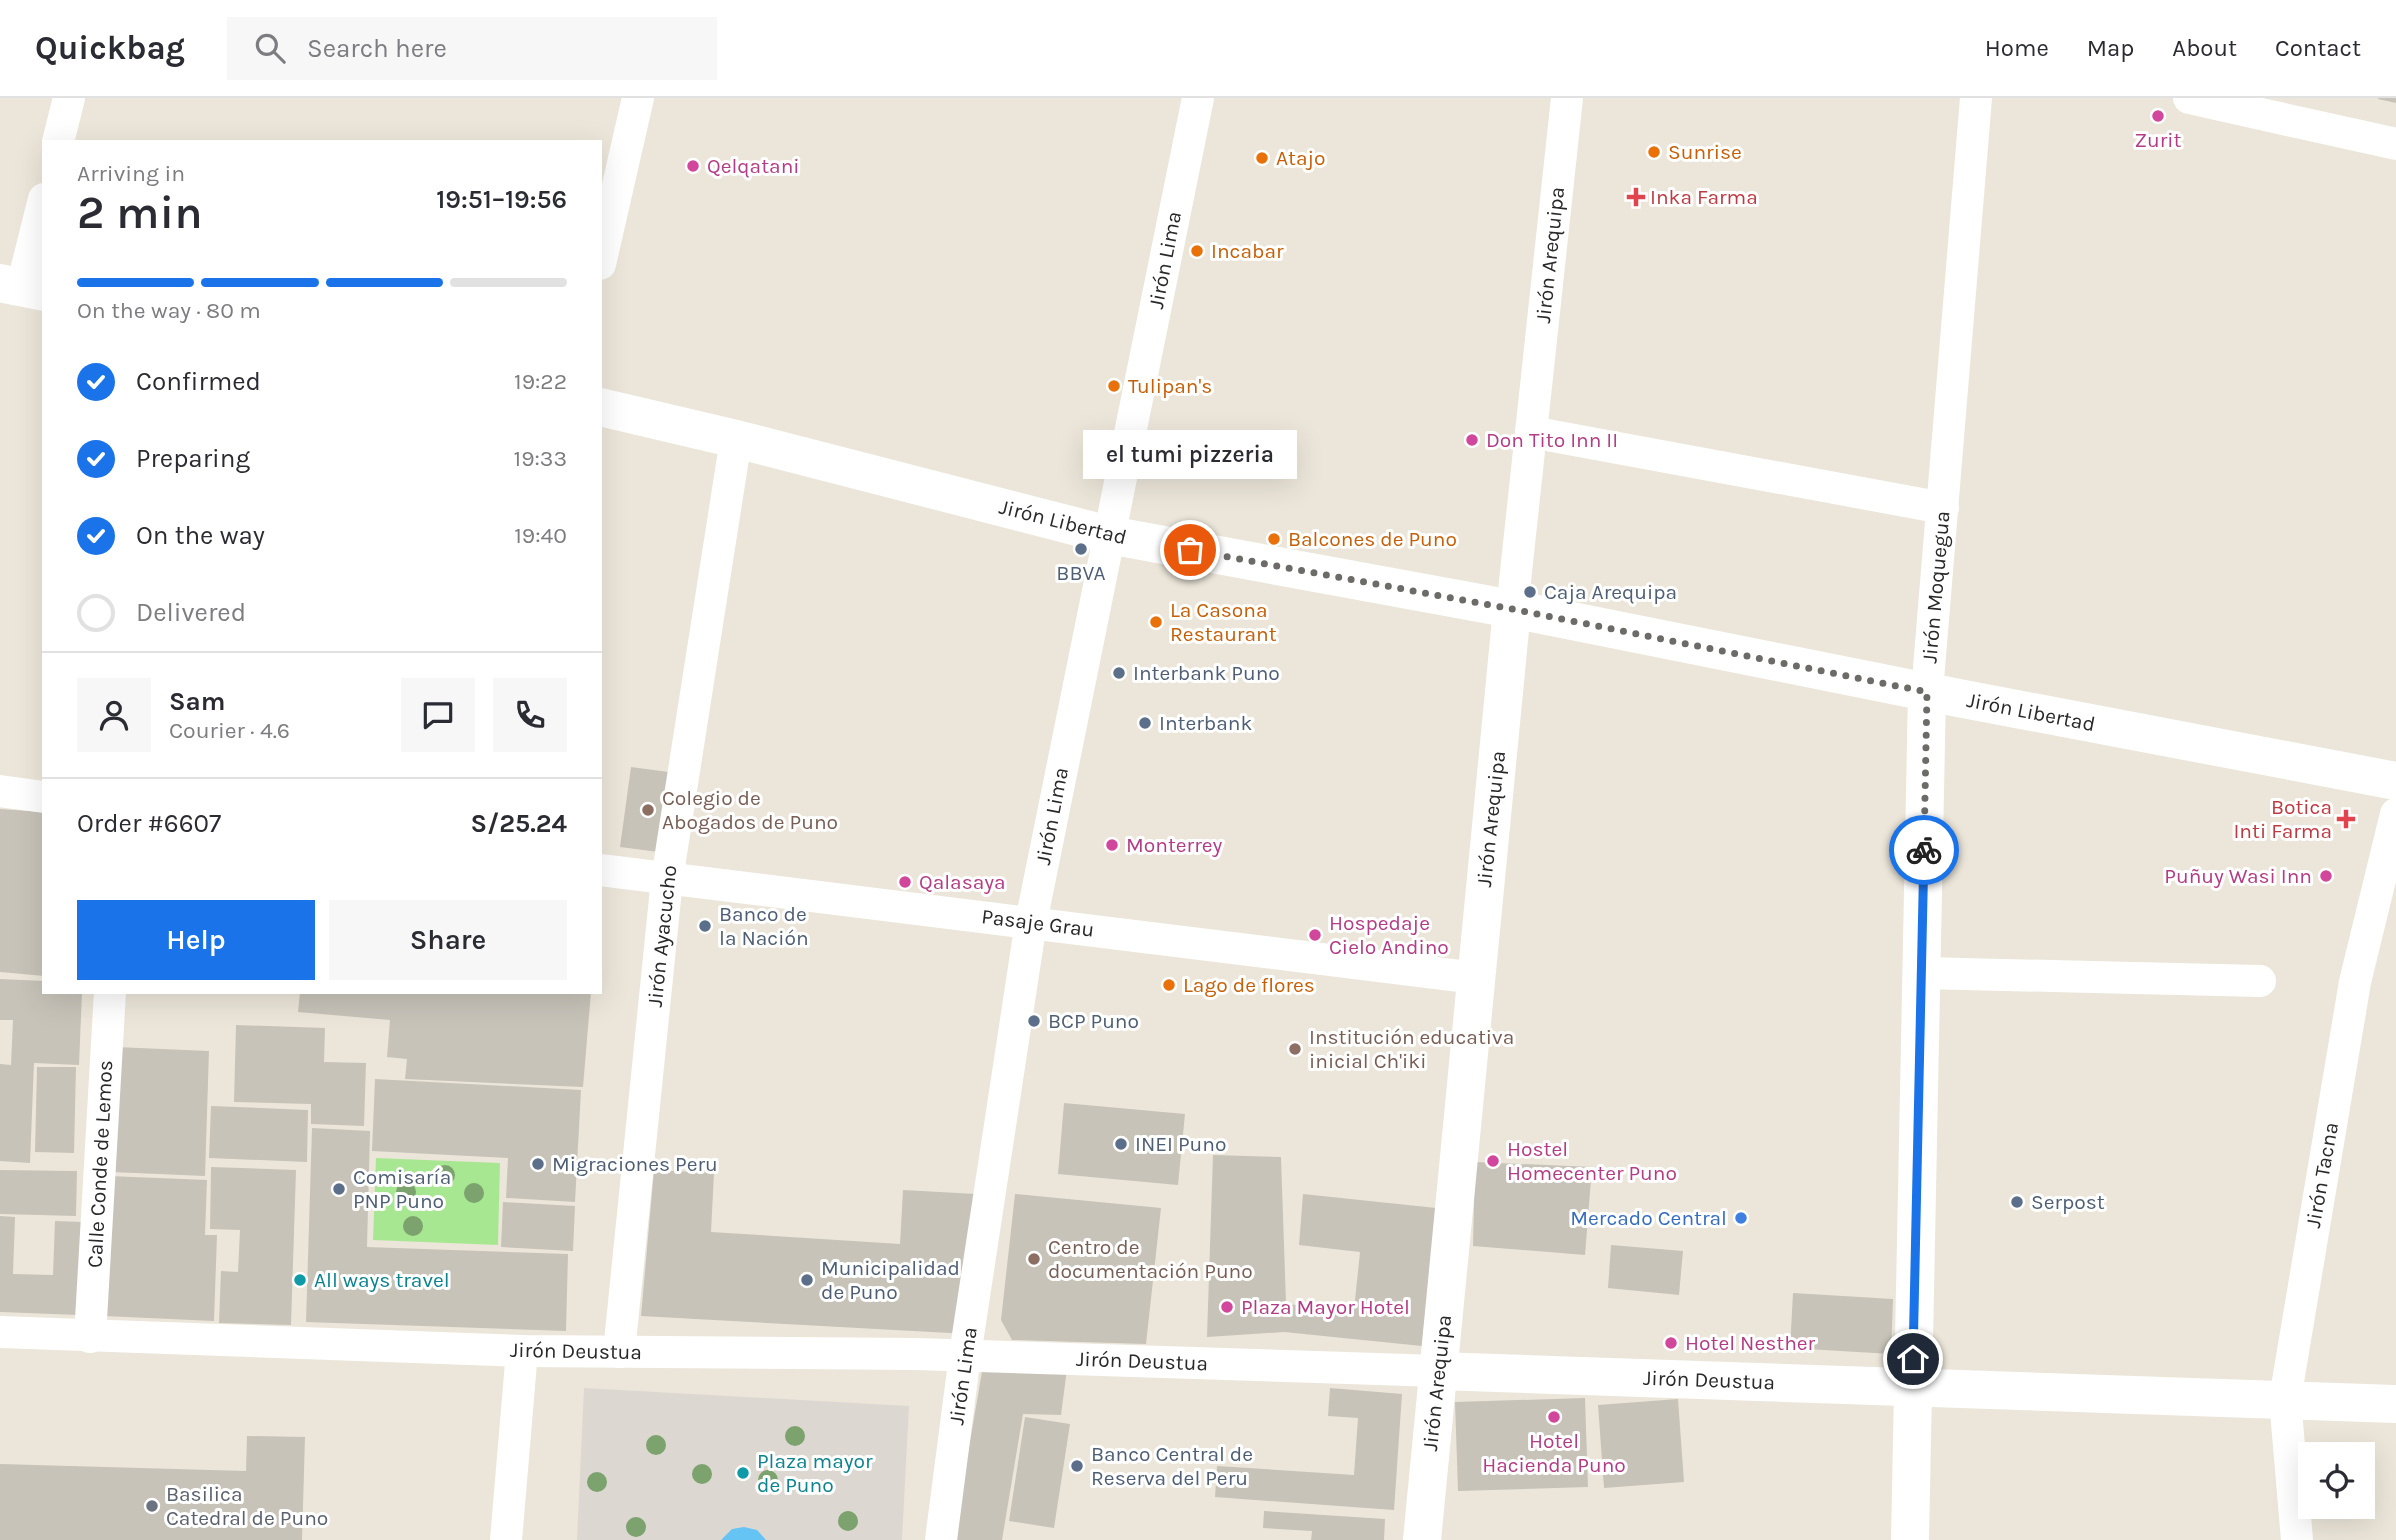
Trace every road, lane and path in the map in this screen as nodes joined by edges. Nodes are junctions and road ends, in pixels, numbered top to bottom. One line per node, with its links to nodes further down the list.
1 (69, 98): 7 (street)
2 (638, 98): 10 (street)
3 (1198, 98): 16 (street, Jirón Lima)
4 (1567, 98): 13 (street, Jirón Arequipa)
5 (1976, 98): 15 (street, Jirón Moquegua)
6 (2189, 98): 8 (street)
7 (58, 140)
8 (2396, 144)
9 (42, 207): 11 (street)
10 (602, 255)
11 (22, 288)
12 (602, 407): 14 (street, Jirón Libertad)
13 (1531, 432): 15 (street); 17 (street, Jirón Arequipa)
14 (736, 439): 16 (street, Jirón Libertad); 24 (street, Jirón Ayacucho)
15 (1942, 508): 18 (street, Jirón Moquegua)
16 (1109, 535): 17 (street, Jirón Libertad); 25 (street, Jirón Lima)
17 (1512, 609): 18 (street, Jirón Libertad); 27 (street, Jirón Arequipa)
18 (1927, 692): 19 (street, Jirón Libertad); 26 (street, Jirón Moquegua)
19 (2396, 781)
20 (0, 791): 21 (street)
21 (42, 797)
22 (2396, 814): 37 (street, Jirón Tacna)
23 (602, 870): 24 (street, Pasaje Grau)
24 (667, 879): 25 (street, Pasaje Grau); 33 (street, Jirón Ayacucho)
25 (1031, 922): 27 (street, Pasaje Grau); 34 (street, Jirón Lima)
26 (1922, 973): 28 (street); 36 (street, Jirón Moquegua)
27 (1476, 978): 35 (street, Jirón Arequipa)
28 (2260, 981)
29 (110, 994): 31 (street, Calle Conde de Lemos)
30 (0, 1332): 31 (street, Jirón Deustua)
31 (90, 1337): 32 (street, Jirón Deustua)
32 (522, 1351): 33 (street, Jirón Deustua); 39 (street)
33 (619, 1352): 34 (street, Jirón Deustua)
34 (965, 1355): 35 (street, Jirón Deustua); 40 (street, Jirón Lima)
35 (1438, 1371): 36 (street, Jirón Deustua); 41 (street, Jirón Arequipa)
36 (1912, 1387): 37 (street, Jirón Deustua); 42 (street, Jirón Moquegua)
37 (2285, 1399): 38 (street, Jirón Deustua); 43 (street, Jirón Tacna)
38 (2396, 1404)
39 (506, 1540)
40 (941, 1540)
41 (1422, 1540)
42 (1910, 1540)
43 (2297, 1540)

